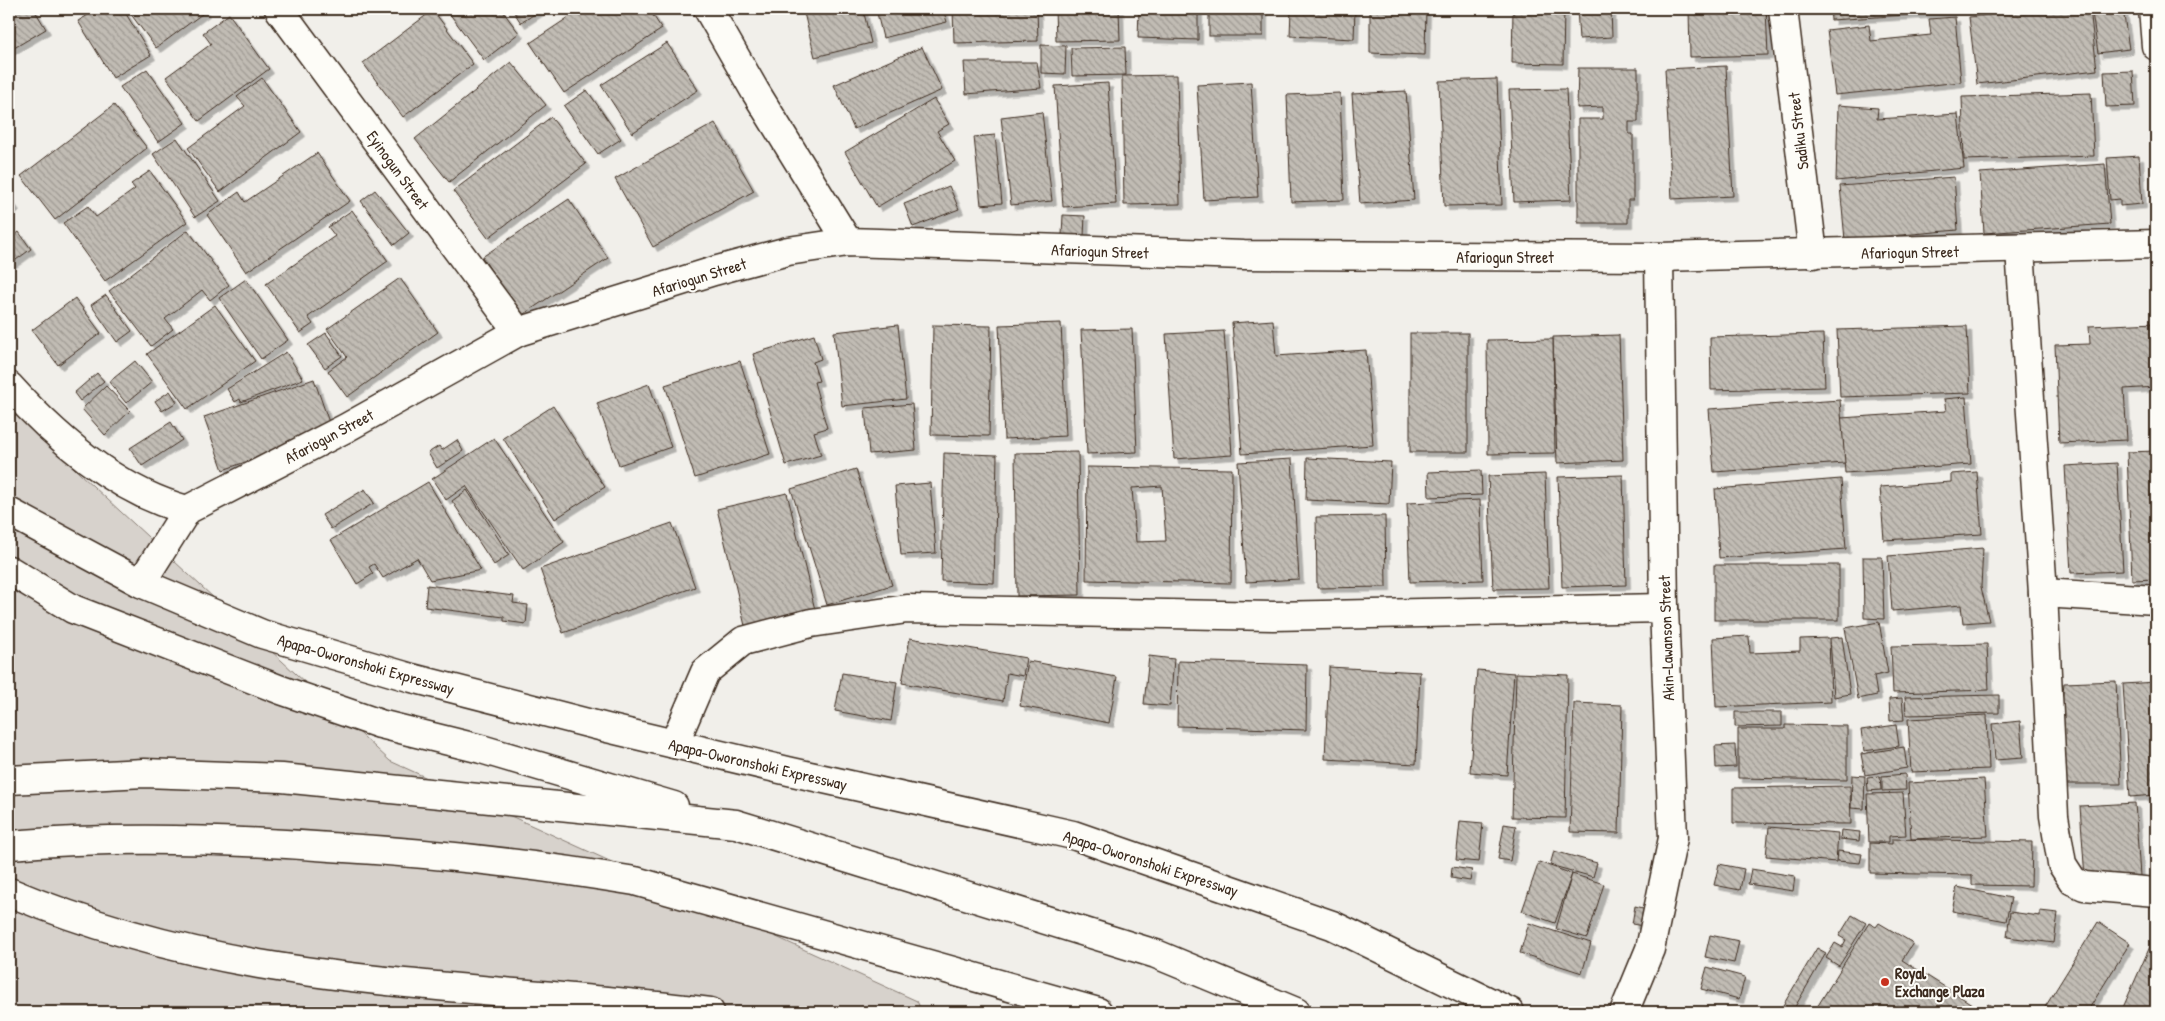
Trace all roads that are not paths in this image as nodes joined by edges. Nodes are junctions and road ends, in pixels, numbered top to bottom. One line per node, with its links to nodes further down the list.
1 (279, 9): 11 (main road, Eyinogun Street)
2 (708, 9): 6 (main road)
3 (1783, 9): 9 (main road, Sadiku Street)
4 (2153, 9): 5 (main road)
5 (2156, 46)
6 (848, 242): 10 (main road, Afariogun Street); 11 (main road, Afariogun Street)
7 (2156, 244): 8 (main road, Afariogun Street)
8 (2020, 249): 9 (main road, Afariogun Street); 17 (main road)
9 (1812, 254): 10 (main road, Afariogun Street)
10 (1659, 257): 19 (main road, Akin-Lawanson Street)
11 (518, 332): 13 (main road, Afariogun Street)
12 (9, 386): 13 (main road)
13 (187, 510): 16 (main road)
14 (9, 512): 16 (main road, Apapa-Oworonshoki Expressway)
15 (9, 570): 22 (main road)
16 (141, 583): 20 (main road, Apapa-Oworonshoki Expressway)
17 (2043, 594): 18 (main road); 25 (main road)
18 (2156, 600)
19 (1664, 608): 20 (main road); 30 (main road, Akin-Lawanson Street)
20 (674, 744): 29 (main road, Apapa-Oworonshoki Expressway)
21 (9, 780): 22 (main road)
22 (736, 824): 28 (main road)
23 (9, 845): 27 (main road)
24 (9, 892): 26 (main road)
25 (2156, 892)
26 (710, 1012)
27 (1098, 1012)
28 (1296, 1012)
29 (1510, 1012)
30 (1624, 1012)

